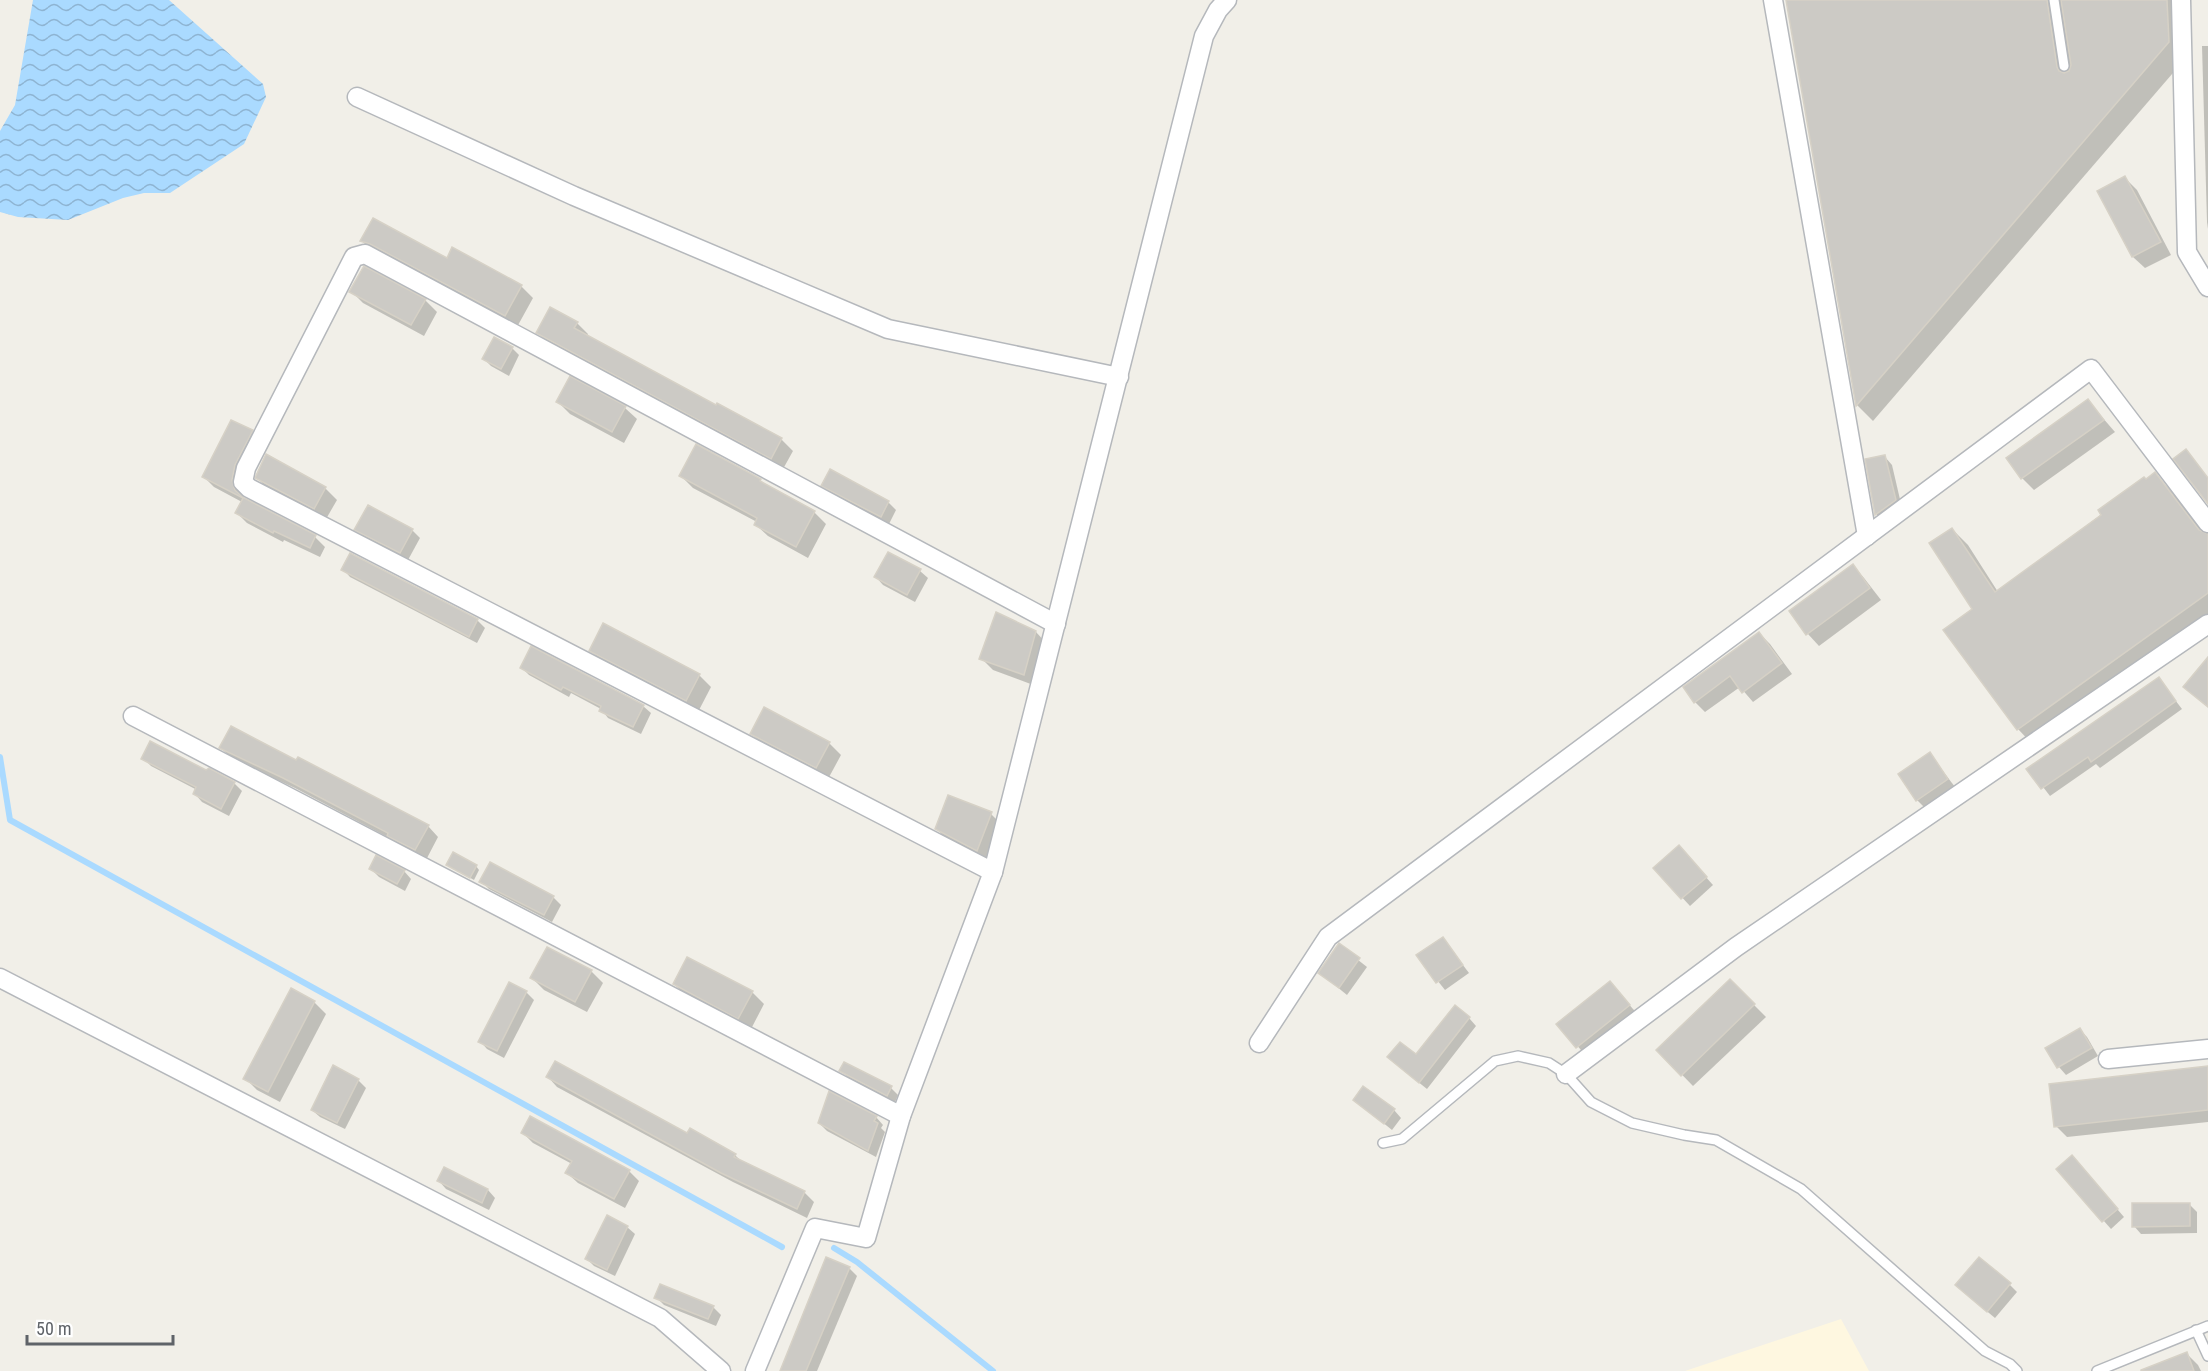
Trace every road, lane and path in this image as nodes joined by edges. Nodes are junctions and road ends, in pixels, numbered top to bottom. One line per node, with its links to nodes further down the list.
1 (1227, 0): 8 (street)
2 (1773, 0): 10 (street)
3 (2054, 0): 5 (lane)
4 (2181, 0): 7 (street)
5 (2064, 66)
6 (357, 97): 8 (street)
7 (2208, 287)
8 (1119, 377): 11 (street)
9 (2208, 523): 10 (street)
10 (1867, 536): 16 (street)
11 (1056, 624): 14 (street); 14 (street)
12 (2208, 624): 19 (street)
13 (133, 716): 20 (street)
14 (993, 872): 20 (street)
15 (0, 978): 25 (street)
16 (1259, 1043)
17 (2208, 1049): 18 (street)
18 (2108, 1059)
19 (1566, 1074): 21 (lane); 27 (lane)
20 (901, 1116): 26 (street)
21 (1383, 1143)
22 (2208, 1326): 23 (lane)
23 (2196, 1330): 24 (lane); 28 (lane)
24 (2208, 1356)
25 (721, 1371)
26 (755, 1371)
27 (2017, 1371)
28 (2097, 1371)

